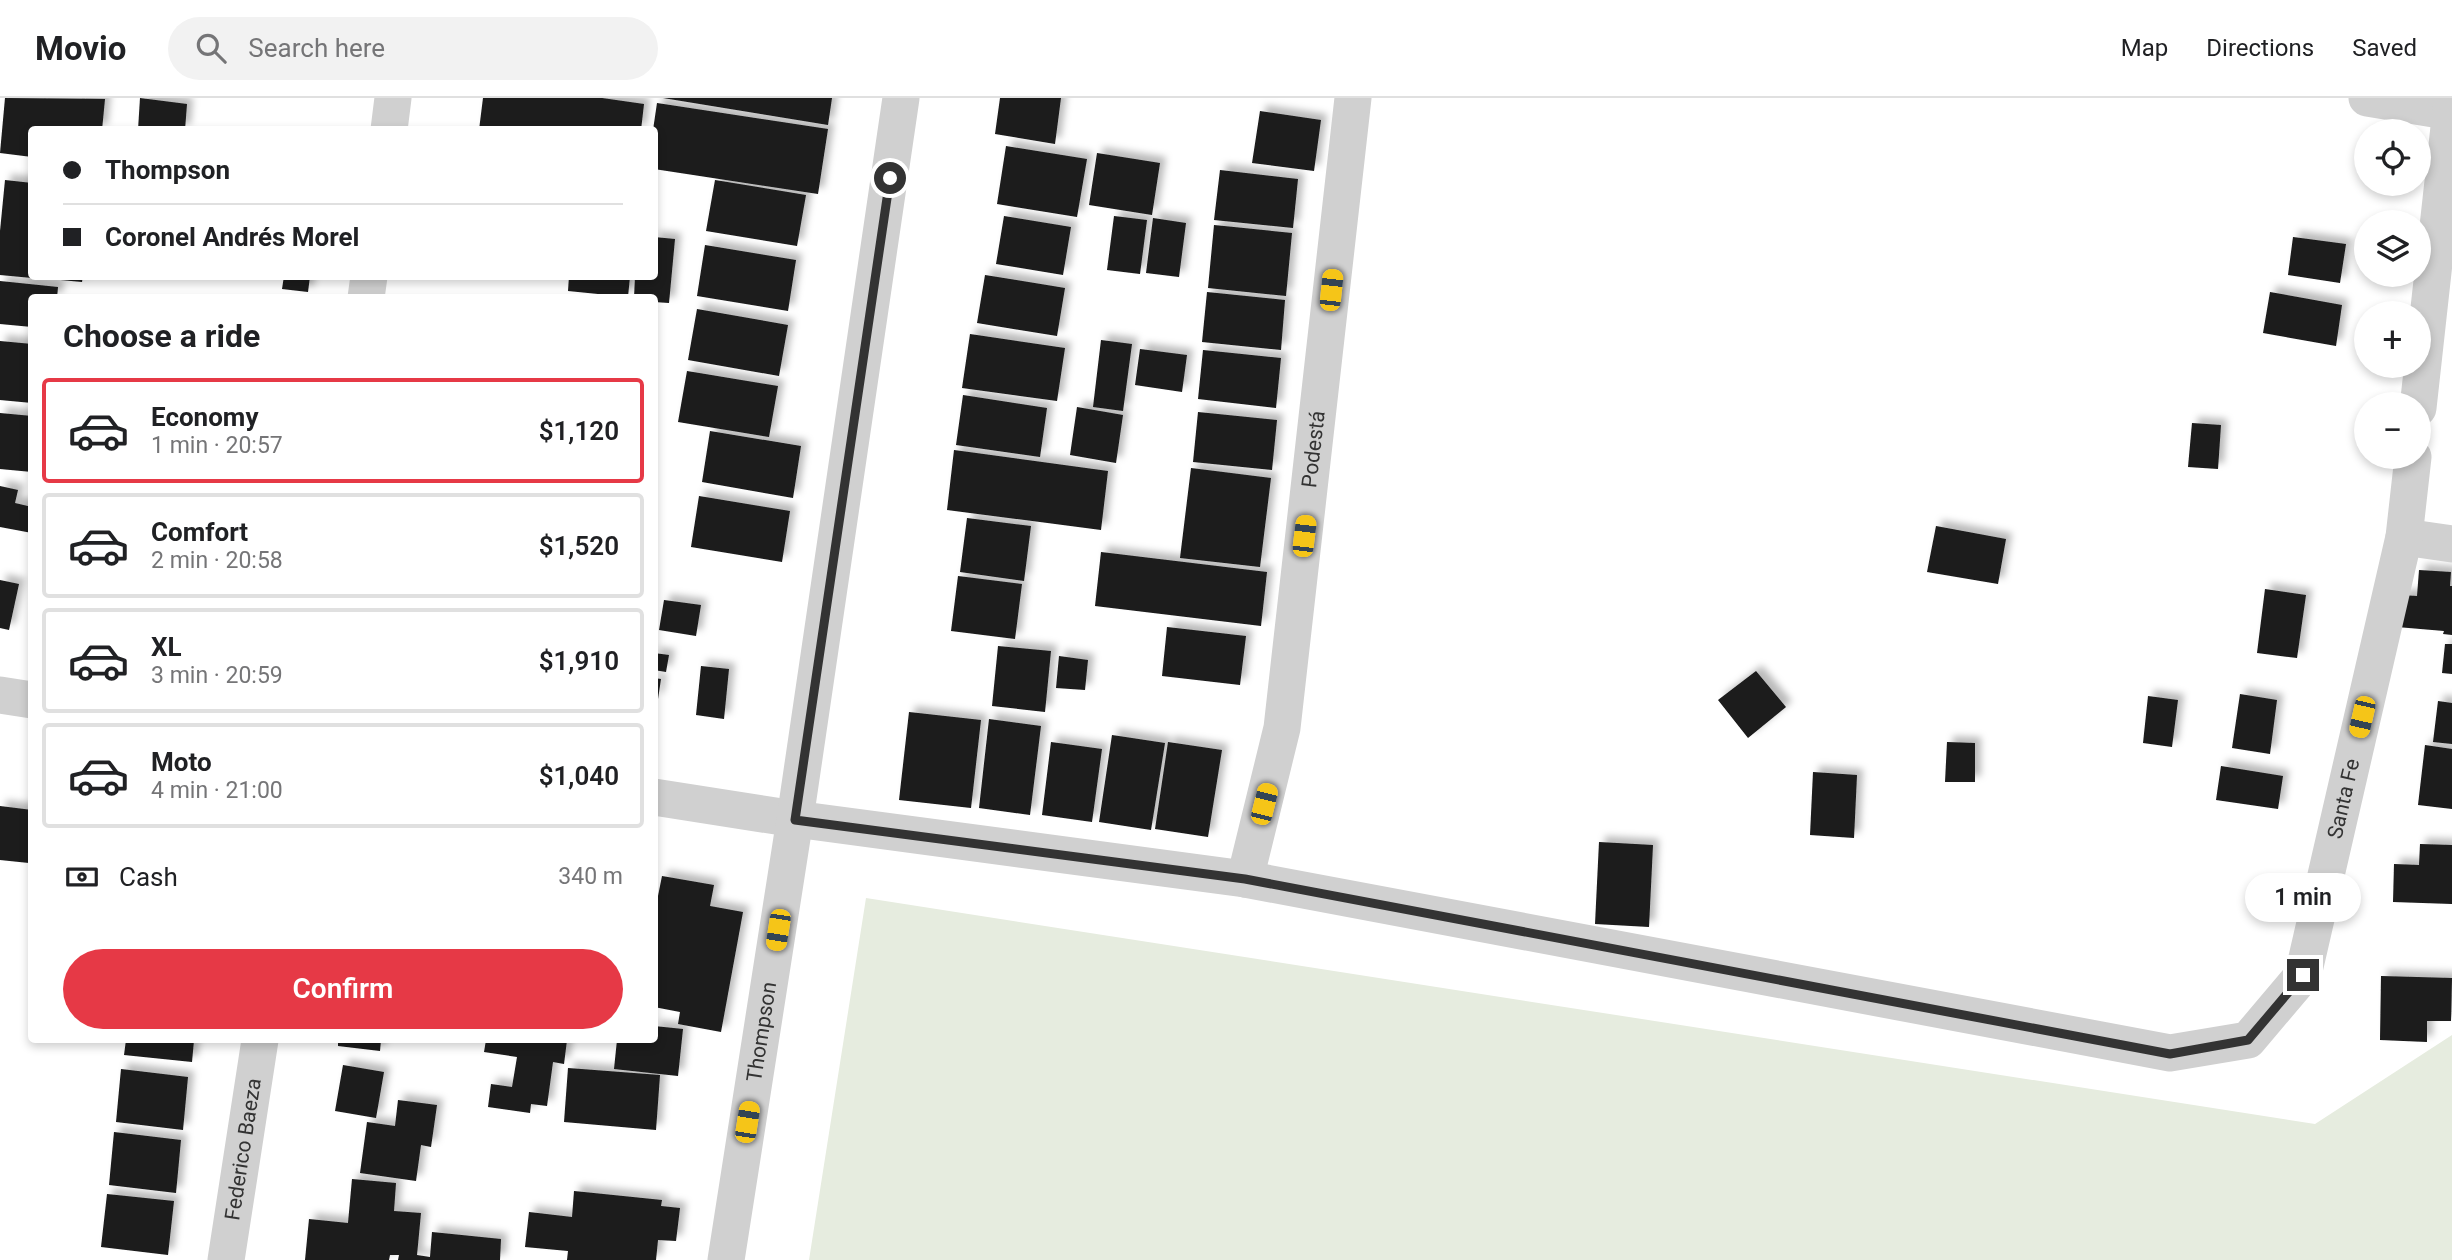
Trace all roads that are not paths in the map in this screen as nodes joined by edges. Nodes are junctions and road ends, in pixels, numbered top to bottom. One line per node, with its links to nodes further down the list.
1 (393, 98): 7 (street)
2 (901, 98): 15 (street, Thompson)
3 (1353, 98): 16 (street, Podestá)
4 (2367, 98): 6 (street)
5 (2452, 100): 6 (street)
6 (2452, 112): 8 (street)
7 (389, 126)
8 (2420, 392)
9 (2412, 469): 10 (street, Santa Fe)
10 (2404, 537): 11 (street); 16 (street, Santa Fe)
11 (2452, 544)
12 (0, 695): 13 (street)
13 (28, 698)
14 (658, 798): 15 (street)
15 (795, 820): 16 (street); 19 (street, Thompson)
16 (1245, 879)
17 (260, 1043): 18 (street, Federico Baeza)
18 (226, 1260)
19 (726, 1260)

